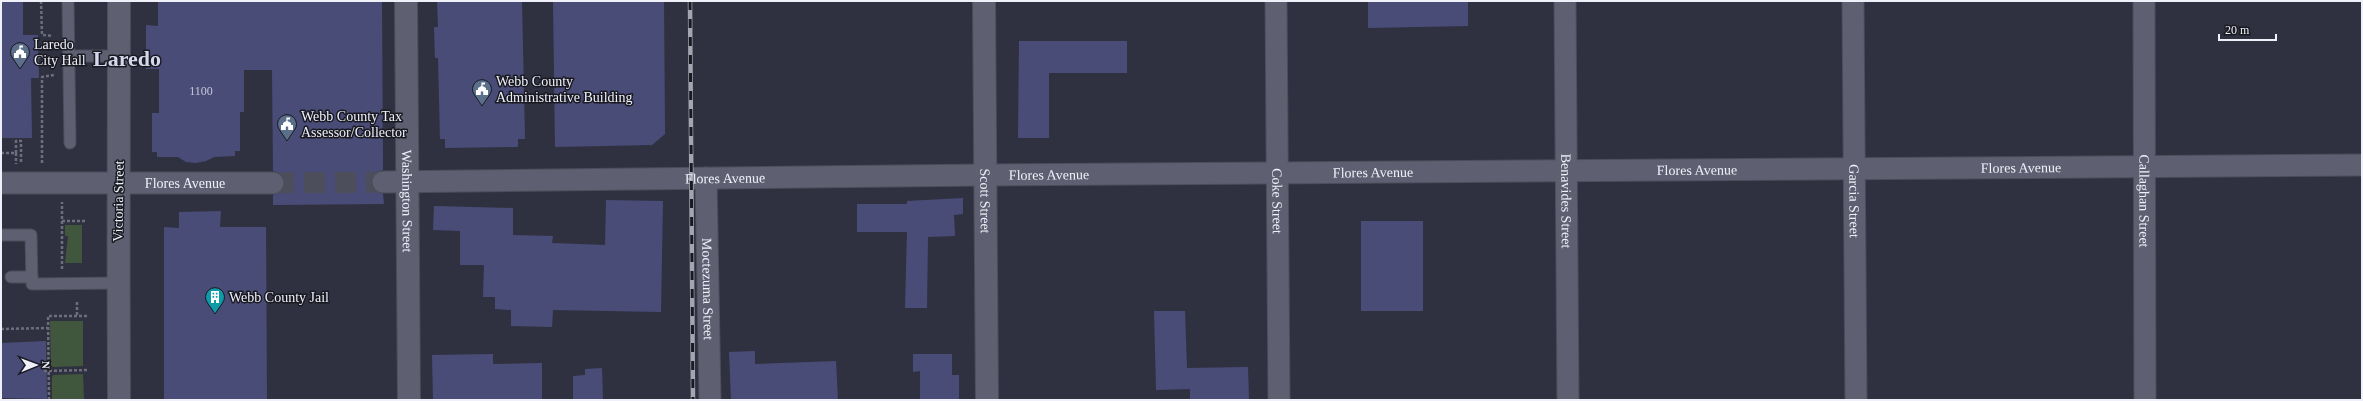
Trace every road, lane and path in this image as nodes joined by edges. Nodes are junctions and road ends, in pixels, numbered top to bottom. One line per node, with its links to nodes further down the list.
1 (42, 1): 10 (path)
2 (68, 1): 12 (lane)
3 (119, 1): 13 (main road, Victoria Street)
4 (406, 1): 29 (main road, Washington Street)
5 (984, 1): 27 (main road, Scott Street)
6 (1276, 1): 26 (street, Coke Street)
7 (1565, 1): 25 (street, Benavides Street)
8 (1853, 1): 22 (street, Garcia Street)
9 (2144, 1): 21 (street, Callaghan Street)
10 (56, 40)
11 (56, 51): 15 (path)
12 (69, 56): 13 (lane); 18 (lane)
13 (119, 56): 33 (main road, Victoria Street)
14 (38, 57): 15 (path)
15 (56, 57): 16 (path)
16 (56, 64)
17 (57, 71): 24 (path)
18 (70, 143)
19 (1, 153): 23 (path)
20 (2362, 165): 21 (street, Flores Avenue)
21 (2145, 167): 22 (street, Flores Avenue); 58 (street, Callaghan Street)
22 (1854, 169): 25 (street, Flores Avenue); 57 (street, Garcia Street)
23 (21, 170)
24 (42, 170)
25 (1566, 171): 26 (street, Flores Avenue); 56 (street, Benavides Street)
26 (1278, 173): 27 (street, Flores Avenue); 55 (street, Coke Street)
27 (985, 175): 28 (street, Flores Avenue); 54 (main road, Scott Street)
28 (706, 178): 29 (street, Flores Avenue); 53 (street, Moctezuma Street)
29 (408, 181): 30 (street, Flores Avenue); 52 (main road, Washington Street)
30 (383, 182)
31 (274, 183): 33 (street, Flores Avenue)
32 (1, 184): 33 (street, Flores Avenue)
33 (118, 184): 41 (main road, Victoria Street)
34 (62, 198): 35 (path)
35 (62, 221): 36 (path); 38 (path)
36 (88, 221)
37 (1, 235): 40 (lane)
38 (62, 269)
39 (11, 277): 40 (lane)
40 (32, 277): 41 (lane)
41 (118, 283): 51 (main road, Victoria Street)
42 (77, 302): 43 (path)
43 (77, 316): 44 (path); 45 (path)
44 (88, 316)
45 (48, 328): 46 (path); 48 (path)
46 (1, 329)
47 (44, 370): 48 (path)
48 (49, 370): 49 (path); 50 (path)
49 (88, 370)
50 (49, 400)
51 (119, 400)
52 (409, 400)
53 (710, 400)
54 (987, 400)
55 (1280, 400)
56 (1568, 400)
57 (1856, 400)
58 (2145, 400)

